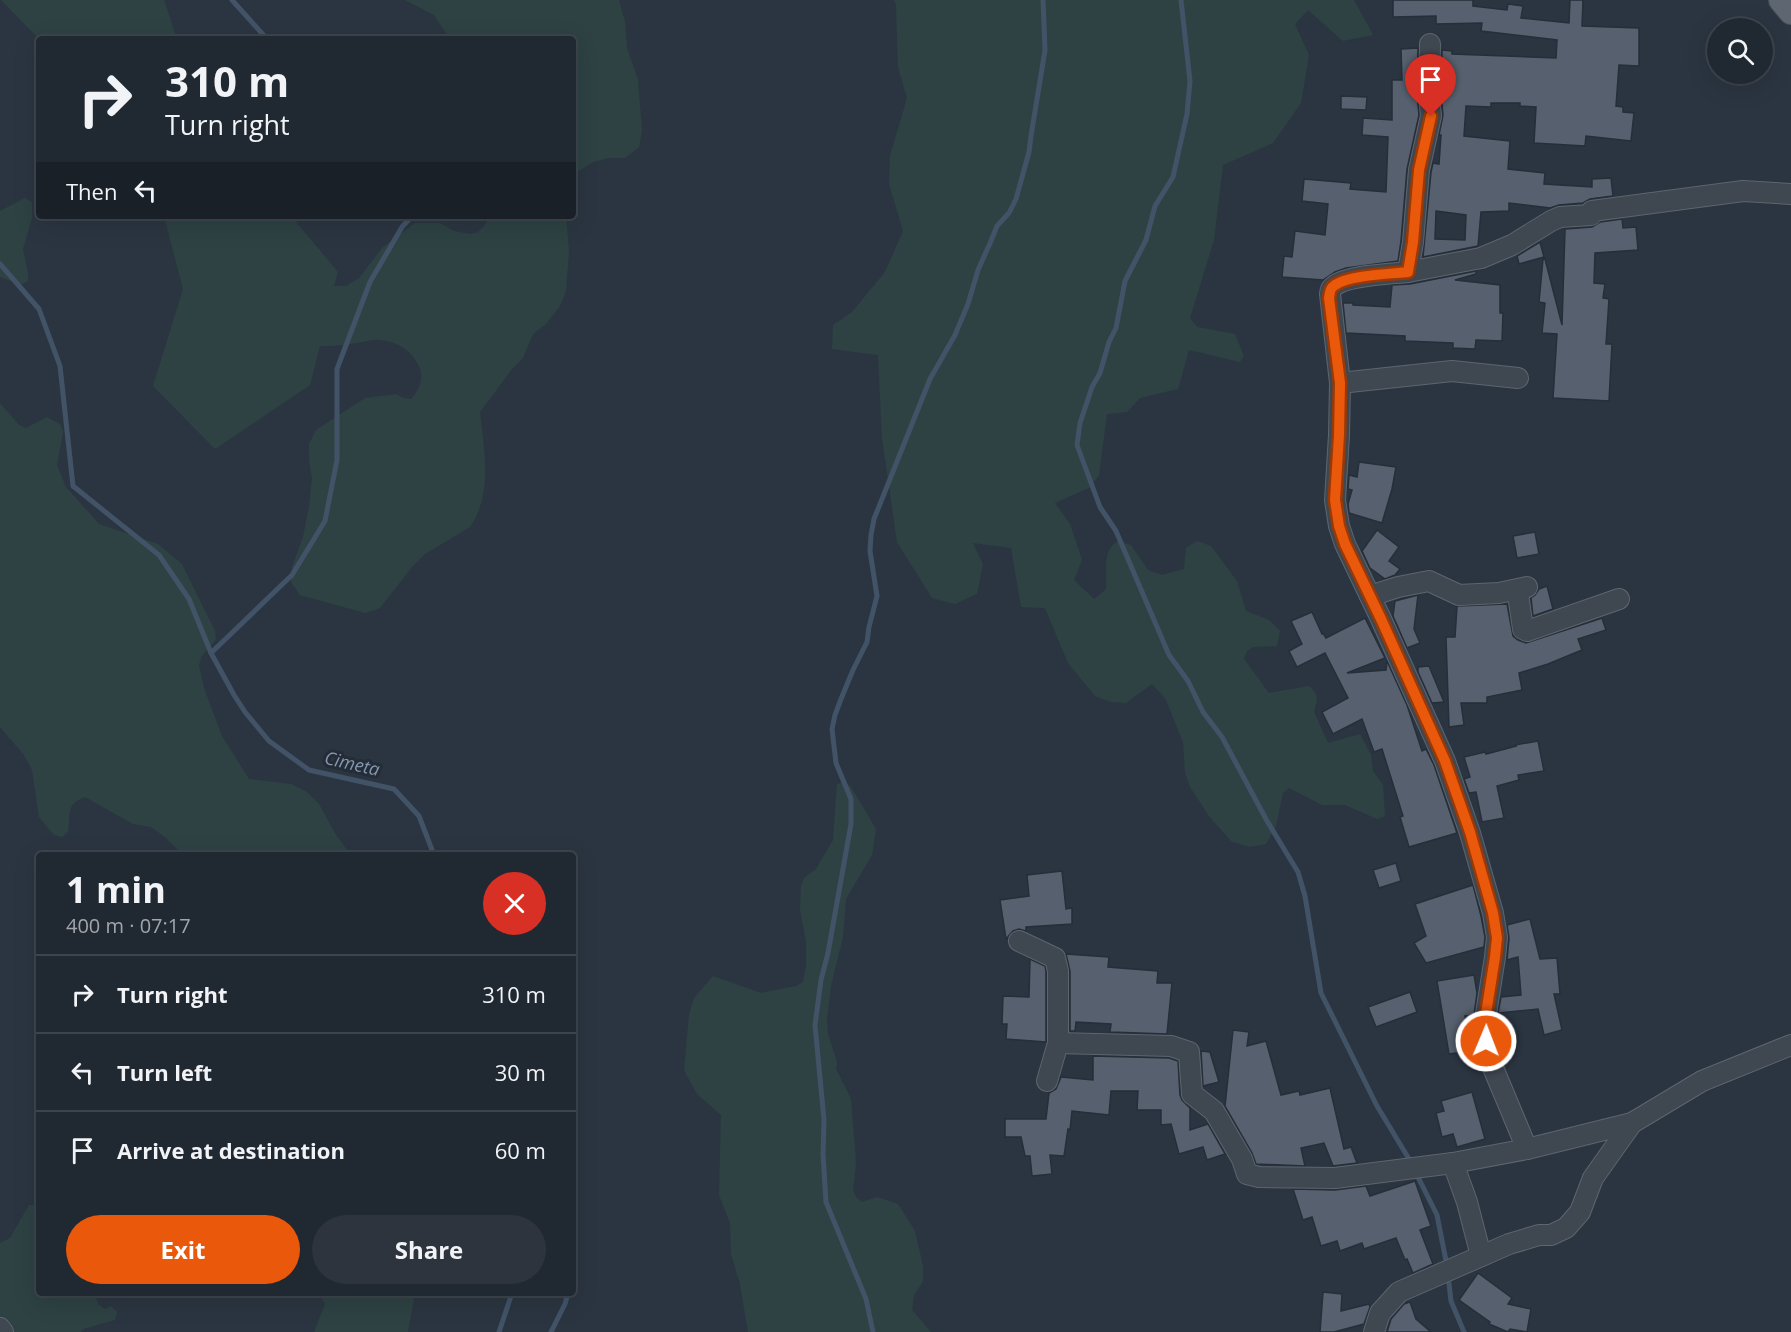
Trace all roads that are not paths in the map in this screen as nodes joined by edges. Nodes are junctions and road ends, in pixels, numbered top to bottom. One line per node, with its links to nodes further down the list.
1 (1781, 0): 2 (main road)
2 (1791, 12)
3 (1430, 44): 5 (street)
4 (1791, 194): 5 (street)
5 (1408, 272): 7 (street)
6 (1518, 378): 7 (street)
7 (1340, 383): 8 (street)
8 (1370, 596): 9 (street); 15 (street)
9 (1619, 599)
10 (1019, 941): 11 (street)
11 (1058, 1043): 13 (street); 16 (street)
12 (1791, 1045): 14 (street)
13 (1047, 1081)
14 (1632, 1123): 15 (street); 17 (street)
15 (1527, 1149): 16 (street)
16 (1453, 1163): 17 (street)
17 (1480, 1256): 18 (street)
18 (1374, 1332)

